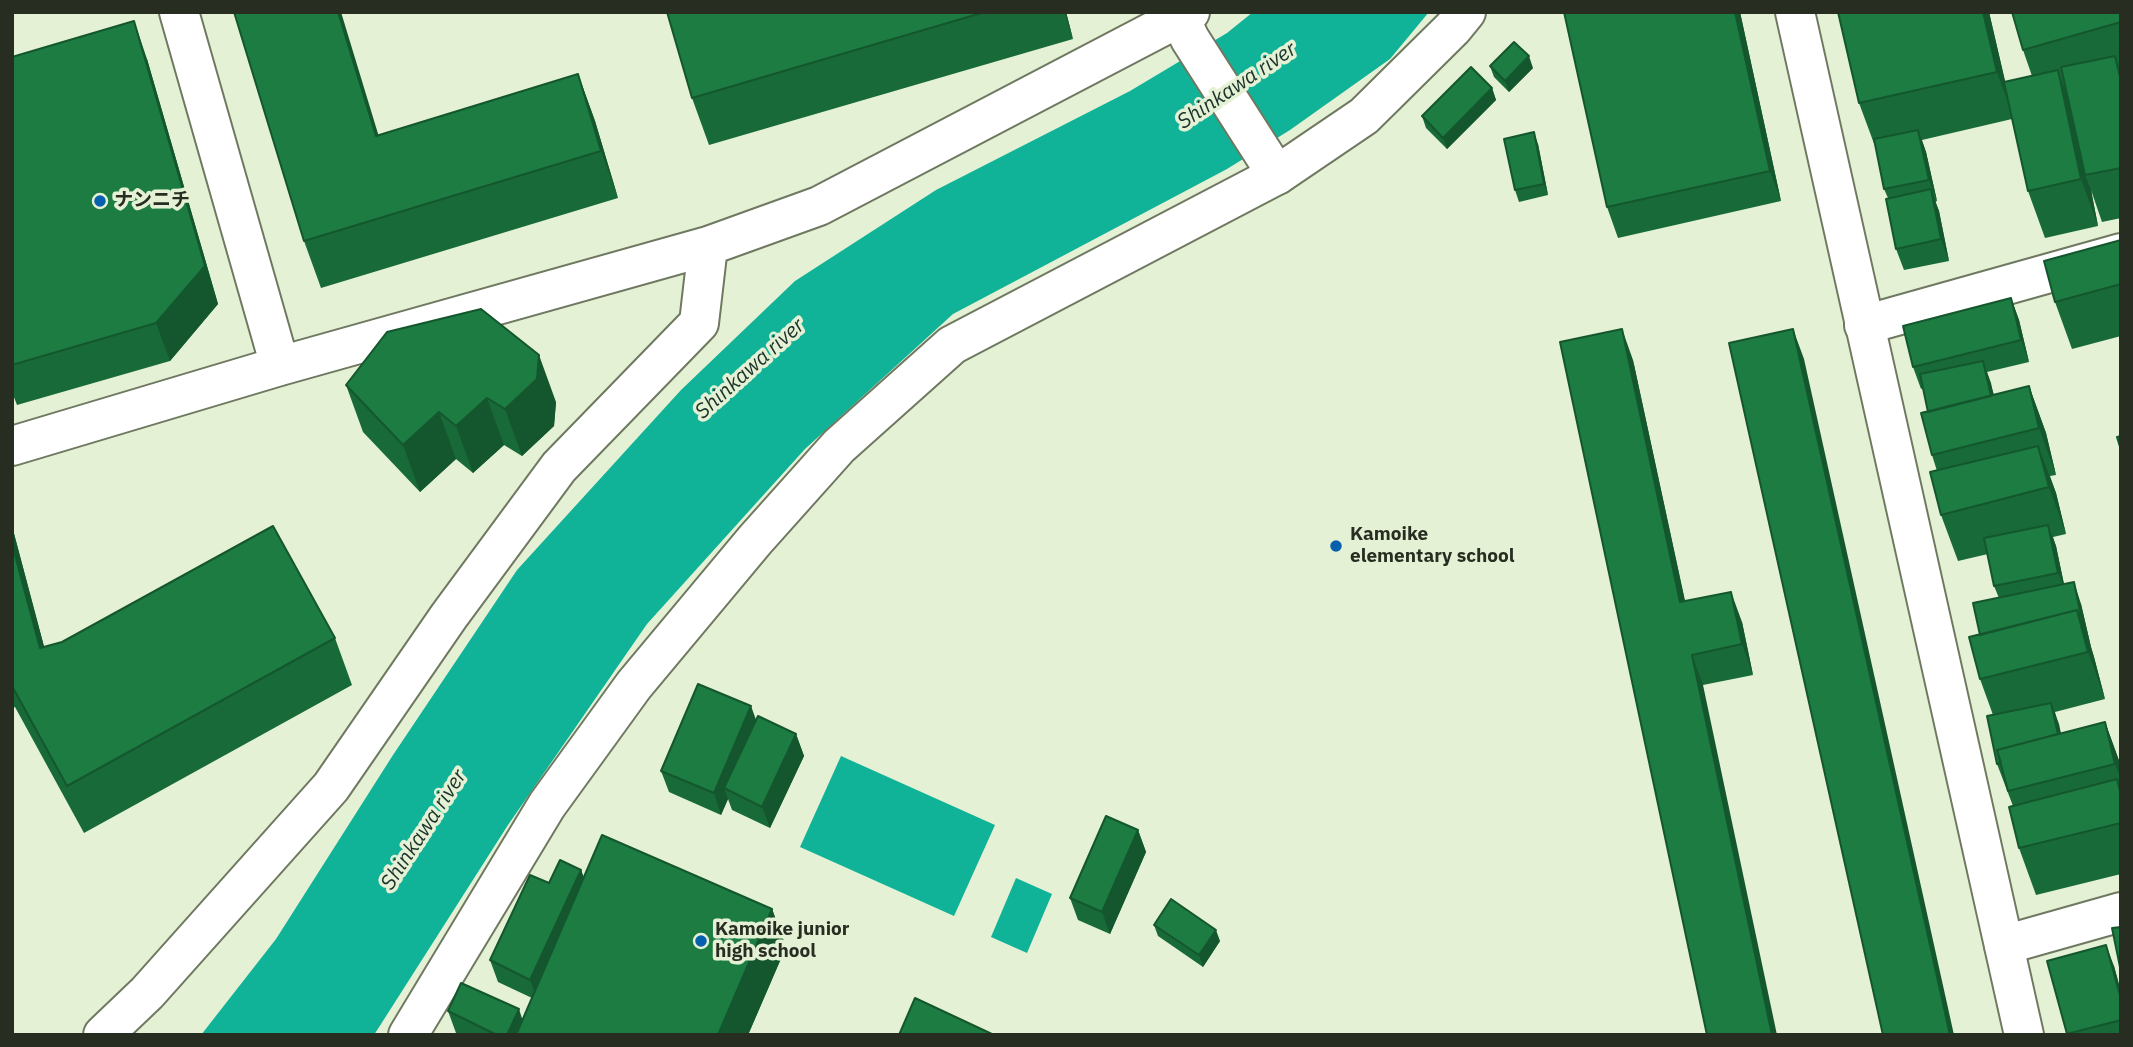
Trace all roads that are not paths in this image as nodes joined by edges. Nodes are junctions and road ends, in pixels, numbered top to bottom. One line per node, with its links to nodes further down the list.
1 (179, 12): 9 (street)
2 (1466, 12): 5 (street)
3 (1796, 12): 8 (street)
4 (1184, 21): 5 (street); 6 (street)
5 (1270, 166): 14 (street)
6 (708, 246): 9 (street); 13 (street)
7 (2121, 253): 8 (street)
8 (1864, 325): 12 (street)
9 (280, 366): 10 (street)
10 (12, 446)
11 (2121, 912): 12 (street)
12 (2004, 945): 15 (street)
13 (103, 1035)
14 (408, 1035)
15 (2024, 1035)

